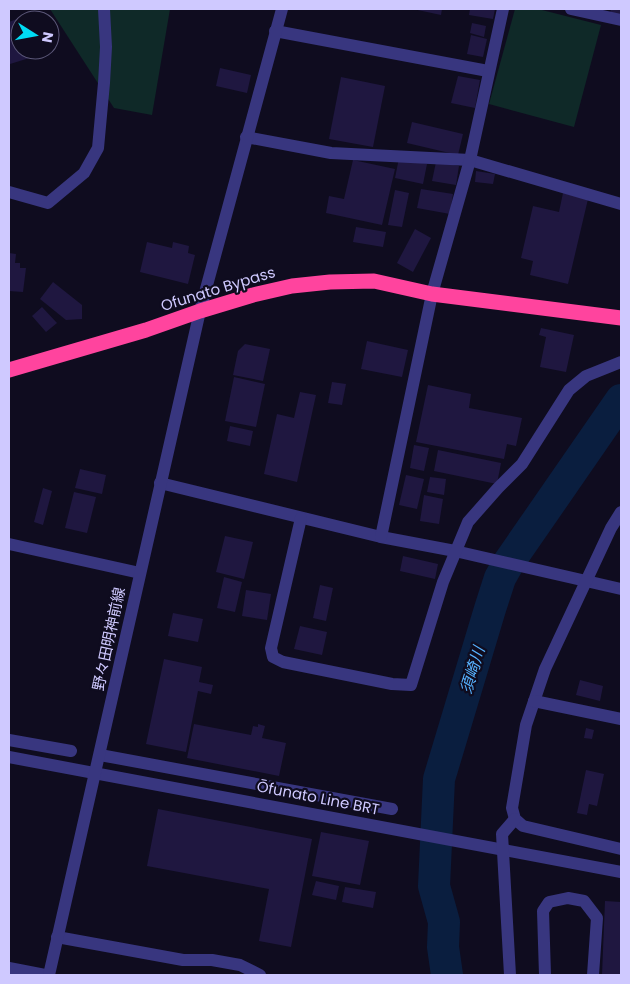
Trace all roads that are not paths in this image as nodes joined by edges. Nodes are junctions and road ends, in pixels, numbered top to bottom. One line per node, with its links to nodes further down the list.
1 (104, 9): 10 (street)
2 (282, 9): 6 (street, 野々田明神前線)
3 (503, 9): 7 (street)
4 (571, 9): 5 (street)
5 (621, 20)
6 (275, 31): 7 (street); 8 (street, 野々田明神前線)
7 (488, 71): 9 (street)
8 (246, 137): 9 (street); 13 (street, 野々田明神前線)
9 (470, 160): 11 (street); 12 (street)
10 (9, 192)
11 (621, 204)
12 (432, 294): 13 (highway, Ofunato Bypass); 14 (highway, Ofunato Bypass); 20 (street)
13 (200, 311): 16 (highway, Ofunato Bypass); 17 (street, 野々田明神前線)
14 (621, 318)
15 (621, 362): 22 (street)
16 (9, 370)
17 (160, 484): 19 (street); 23 (street, 野々田明神前線)
18 (621, 512): 24 (street)
19 (301, 518): 20 (street); 22 (street)
20 (381, 537): 22 (street)
21 (9, 544): 23 (street)
22 (455, 551): 24 (street)
23 (140, 572): 30 (street, 野々田明神前線)
24 (585, 581): 25 (street); 26 (street)
25 (621, 589)
26 (534, 701): 27 (street); 34 (street)
27 (621, 720)
28 (9, 740): 29 (street)
29 (71, 751)
30 (100, 755): 32 (street, 野々田明神前線); 33 (street)
31 (9, 757): 32 (street, Ōfunato Line BRT)
32 (96, 773): 35 (street, Ōfunato Line BRT); 38 (street, 野々田明神前線)
33 (392, 809)
34 (515, 820): 35 (street); 36 (street)
35 (502, 849): 37 (street, Ōfunato Line BRT); 43 (street)
36 (621, 849)
37 (621, 872)
38 (57, 937): 41 (street, 野々田明神前線); 42 (street)
39 (9, 968): 40 (street)
40 (45, 975)
41 (49, 975)
42 (260, 975)
43 (510, 975)
44 (545, 975): 45 (street)
45 (593, 975)

